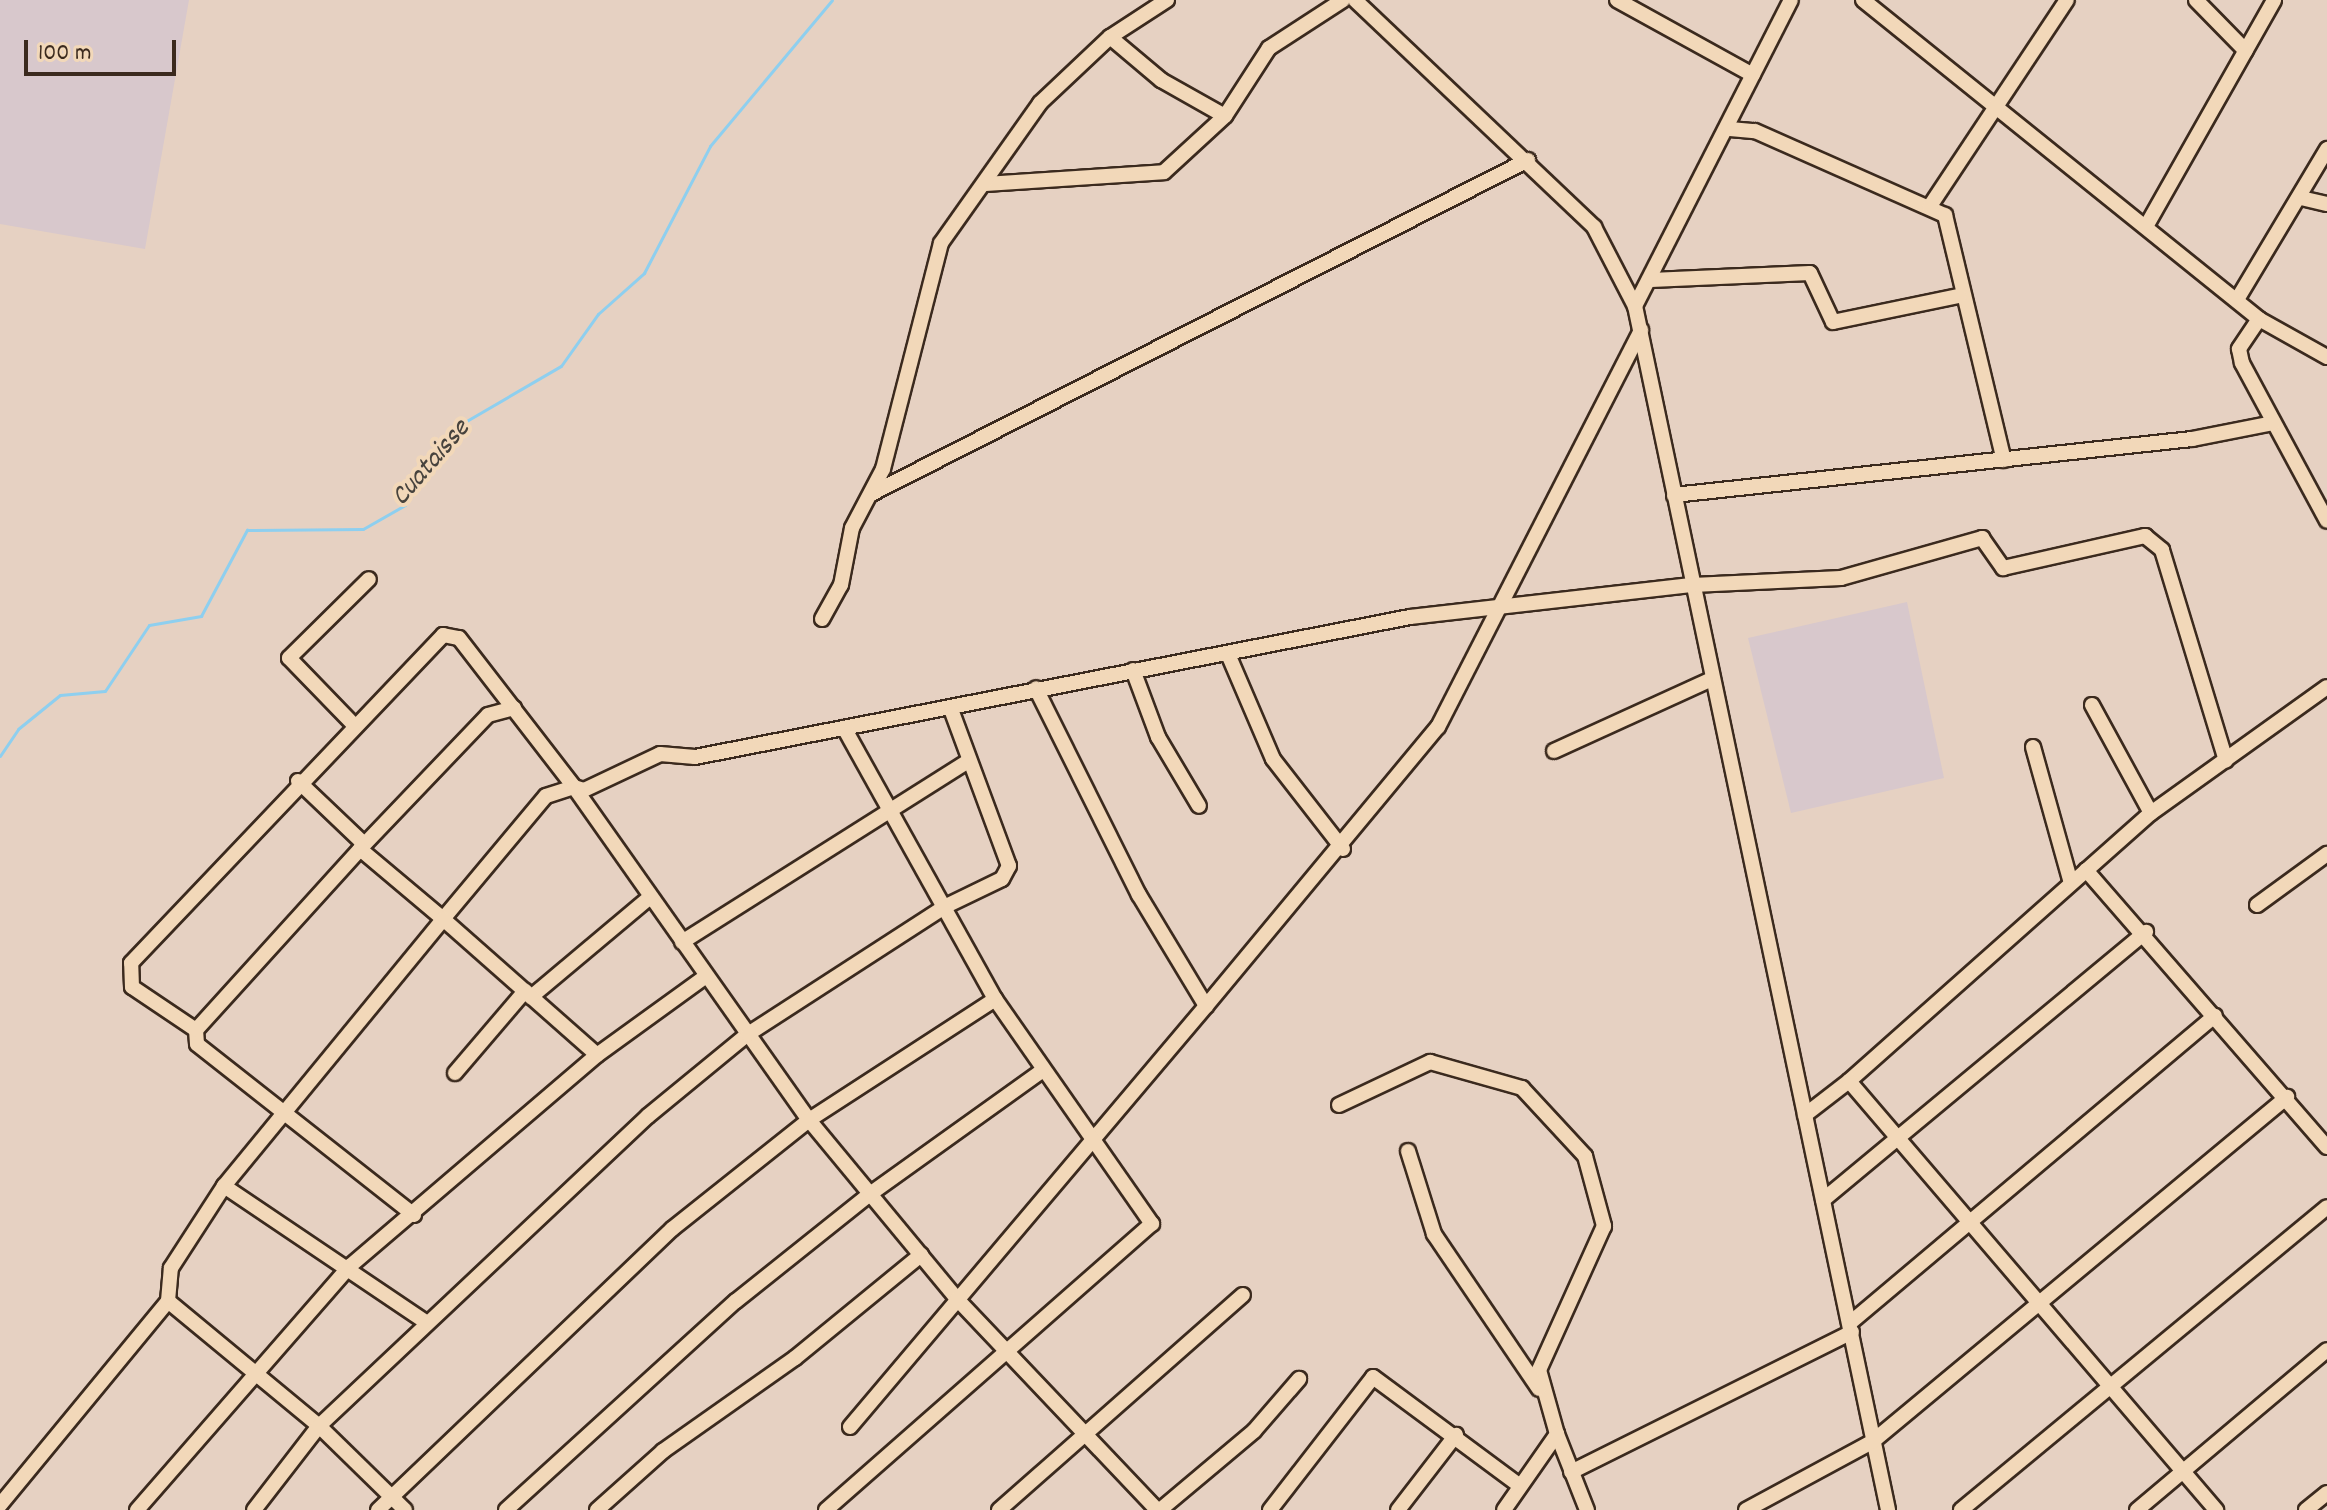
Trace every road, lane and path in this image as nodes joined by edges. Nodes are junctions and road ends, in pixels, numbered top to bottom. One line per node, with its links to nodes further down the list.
1 (1167, 0): 10 (street)
2 (1343, 0): 14 (street)
3 (1355, 0): 17 (street)
4 (1617, 0): 12 (street)
5 (1791, 0): 12 (street)
6 (1863, 0): 13 (street)
7 (2067, 0): 13 (street)
8 (2196, 0): 11 (street)
9 (2274, 0): 11 (street)
10 (1110, 37): 14 (street); 18 (street)
11 (2246, 51): 22 (street)
12 (1753, 75): 15 (street)
13 (1994, 100): 21 (street); 22 (street)
14 (1225, 116): 18 (street)
15 (1730, 129): 21 (street); 23 (street)
16 (2327, 149): 19 (street)
17 (1528, 160): 26 (street); 32 (street)
18 (985, 184): 32 (street)
19 (2301, 198): 20 (street); 25 (street)
20 (2327, 204)
21 (1930, 206): 24 (street)
22 (2148, 223): 25 (street)
23 (1651, 280): 24 (street); 26 (street)
24 (1959, 296): 31 (street)
25 (2238, 298): 27 (street)
26 (1635, 306): 28 (street)
27 (2259, 319): 29 (street); 30 (street)
28 (1641, 330): 33 (street); 37 (street)
29 (2327, 357)
30 (2273, 423): 31 (street); 34 (street)
31 (2004, 460): 33 (street)
32 (871, 494): 38 (street)
33 (1674, 495): 36 (street)
34 (2327, 521)
35 (369, 579): 47 (street)
36 (1693, 585): 37 (street); 41 (street); 51 (street)
37 (1500, 608): 39 (street); 59 (street)
38 (822, 619)
39 (1228, 654): 40 (street); 59 (street)
40 (1133, 670): 43 (street); 55 (street)
41 (1712, 679): 50 (street); 83 (street)
42 (2327, 687): 51 (street)
43 (1036, 688): 46 (street); 72 (street)
44 (2092, 705): 57 (street)
45 (514, 708): 47 (street); 54 (street); 58 (street)
46 (951, 709): 48 (street); 52 (street)
47 (353, 724): 53 (street)
48 (844, 728): 54 (street); 56 (street)
49 (2033, 747): 62 (street)
50 (1554, 751)
51 (2226, 760): 57 (street)
52 (968, 761): 56 (street); 65 (street)
53 (298, 781): 58 (street); 74 (street)
54 (574, 787): 63 (street); 66 (street)
55 (1199, 806)
56 (889, 813): 65 (street); 68 (street)
57 (2151, 813): 61 (street)
58 (362, 846): 66 (street); 74 (street)
59 (1343, 849): 72 (street)
60 (2327, 854): 64 (street)
61 (2086, 870): 62 (street); 67 (street)
62 (2071, 883): 79 (street)
63 (650, 897): 68 (street); 70 (street)
64 (2257, 905)
65 (944, 907): 71 (street); 75 (street)
66 (443, 919): 70 (street); 82 (street)
67 (2146, 932): 73 (street); 85 (street)
68 (682, 942): 69 (street)
69 (706, 976): 75 (street); 76 (street)
70 (528, 994): 76 (street); 78 (street)
71 (995, 999): 77 (street); 84 (street)
72 (1206, 1006): 86 (street)
73 (2215, 1016): 80 (street); 94 (street)
74 (196, 1030): 82 (street)
75 (748, 1034): 84 (street); 101 (street)
76 (597, 1055): 93 (street)
77 (1042, 1071): 86 (street); 90 (street)
78 (455, 1073)
79 (1849, 1081): 83 (street); 85 (street)
80 (2287, 1097): 87 (street); 100 (street)
81 (1339, 1105): 108 (street)
82 (280, 1112): 89 (street); 93 (street)
83 (1805, 1115): 91 (street)
84 (809, 1120): 90 (street); 119 (street)
85 (1901, 1136): 91 (street); 94 (street)
86 (1093, 1145): 98 (street); 104 (street)
87 (2327, 1147)
88 (1408, 1151): 108 (street)
89 (224, 1186): 96 (street); 99 (street)
90 (870, 1194): 95 (street); 125 (street)
91 (1823, 1200): 102 (street)
92 (2327, 1207): 107 (street)
93 (414, 1215): 96 (street)
94 (1971, 1220): 100 (street); 102 (street)
95 (921, 1255): 98 (street); 126 (street)
96 (350, 1266): 101 (street); 105 (street)
97 (1243, 1295): 112 (street)
98 (957, 1299): 104 (street); 110 (street)
99 (168, 1301): 105 (street); 120 (street)
100 (2042, 1306): 107 (street); 114 (street)
101 (424, 1321): 109 (street)
102 (1851, 1327): 114 (street); 116 (street)
103 (2327, 1350): 115 (street)
104 (1008, 1353): 112 (street); 127 (street)
105 (253, 1375): 109 (street); 121 (street)
106 (1299, 1379): 129 (street)
107 (2113, 1385): 115 (street); 136 (street)
108 (1539, 1389): 111 (street)
109 (319, 1426): 119 (street); 122 (street)
110 (850, 1427)
111 (1557, 1434): 116 (street); 117 (street)
112 (1090, 1435): 128 (street); 129 (street)
113 (1456, 1435): 117 (street); 130 (street); 131 (street)
114 (1872, 1442): 134 (street); 135 (street)
115 (2185, 1471): 137 (street); 138 (street)
116 (1571, 1472): 133 (street)
117 (1519, 1485): 132 (street)
118 (2327, 1493): 139 (street)
119 (389, 1495): 123 (street); 124 (street)
120 (0, 1505)
121 (137, 1510)
122 (254, 1510)
123 (378, 1510)
124 (405, 1510)
125 (506, 1510)
126 (597, 1510)
127 (826, 1510)
128 (999, 1510)
129 (1158, 1510)
130 (1270, 1510)
131 (1398, 1510)
132 (1504, 1510)
133 (1587, 1510)
134 (1746, 1510)
135 (1888, 1510)
136 (1961, 1510)
137 (2137, 1510)
138 (2216, 1510)
139 (2306, 1510)

